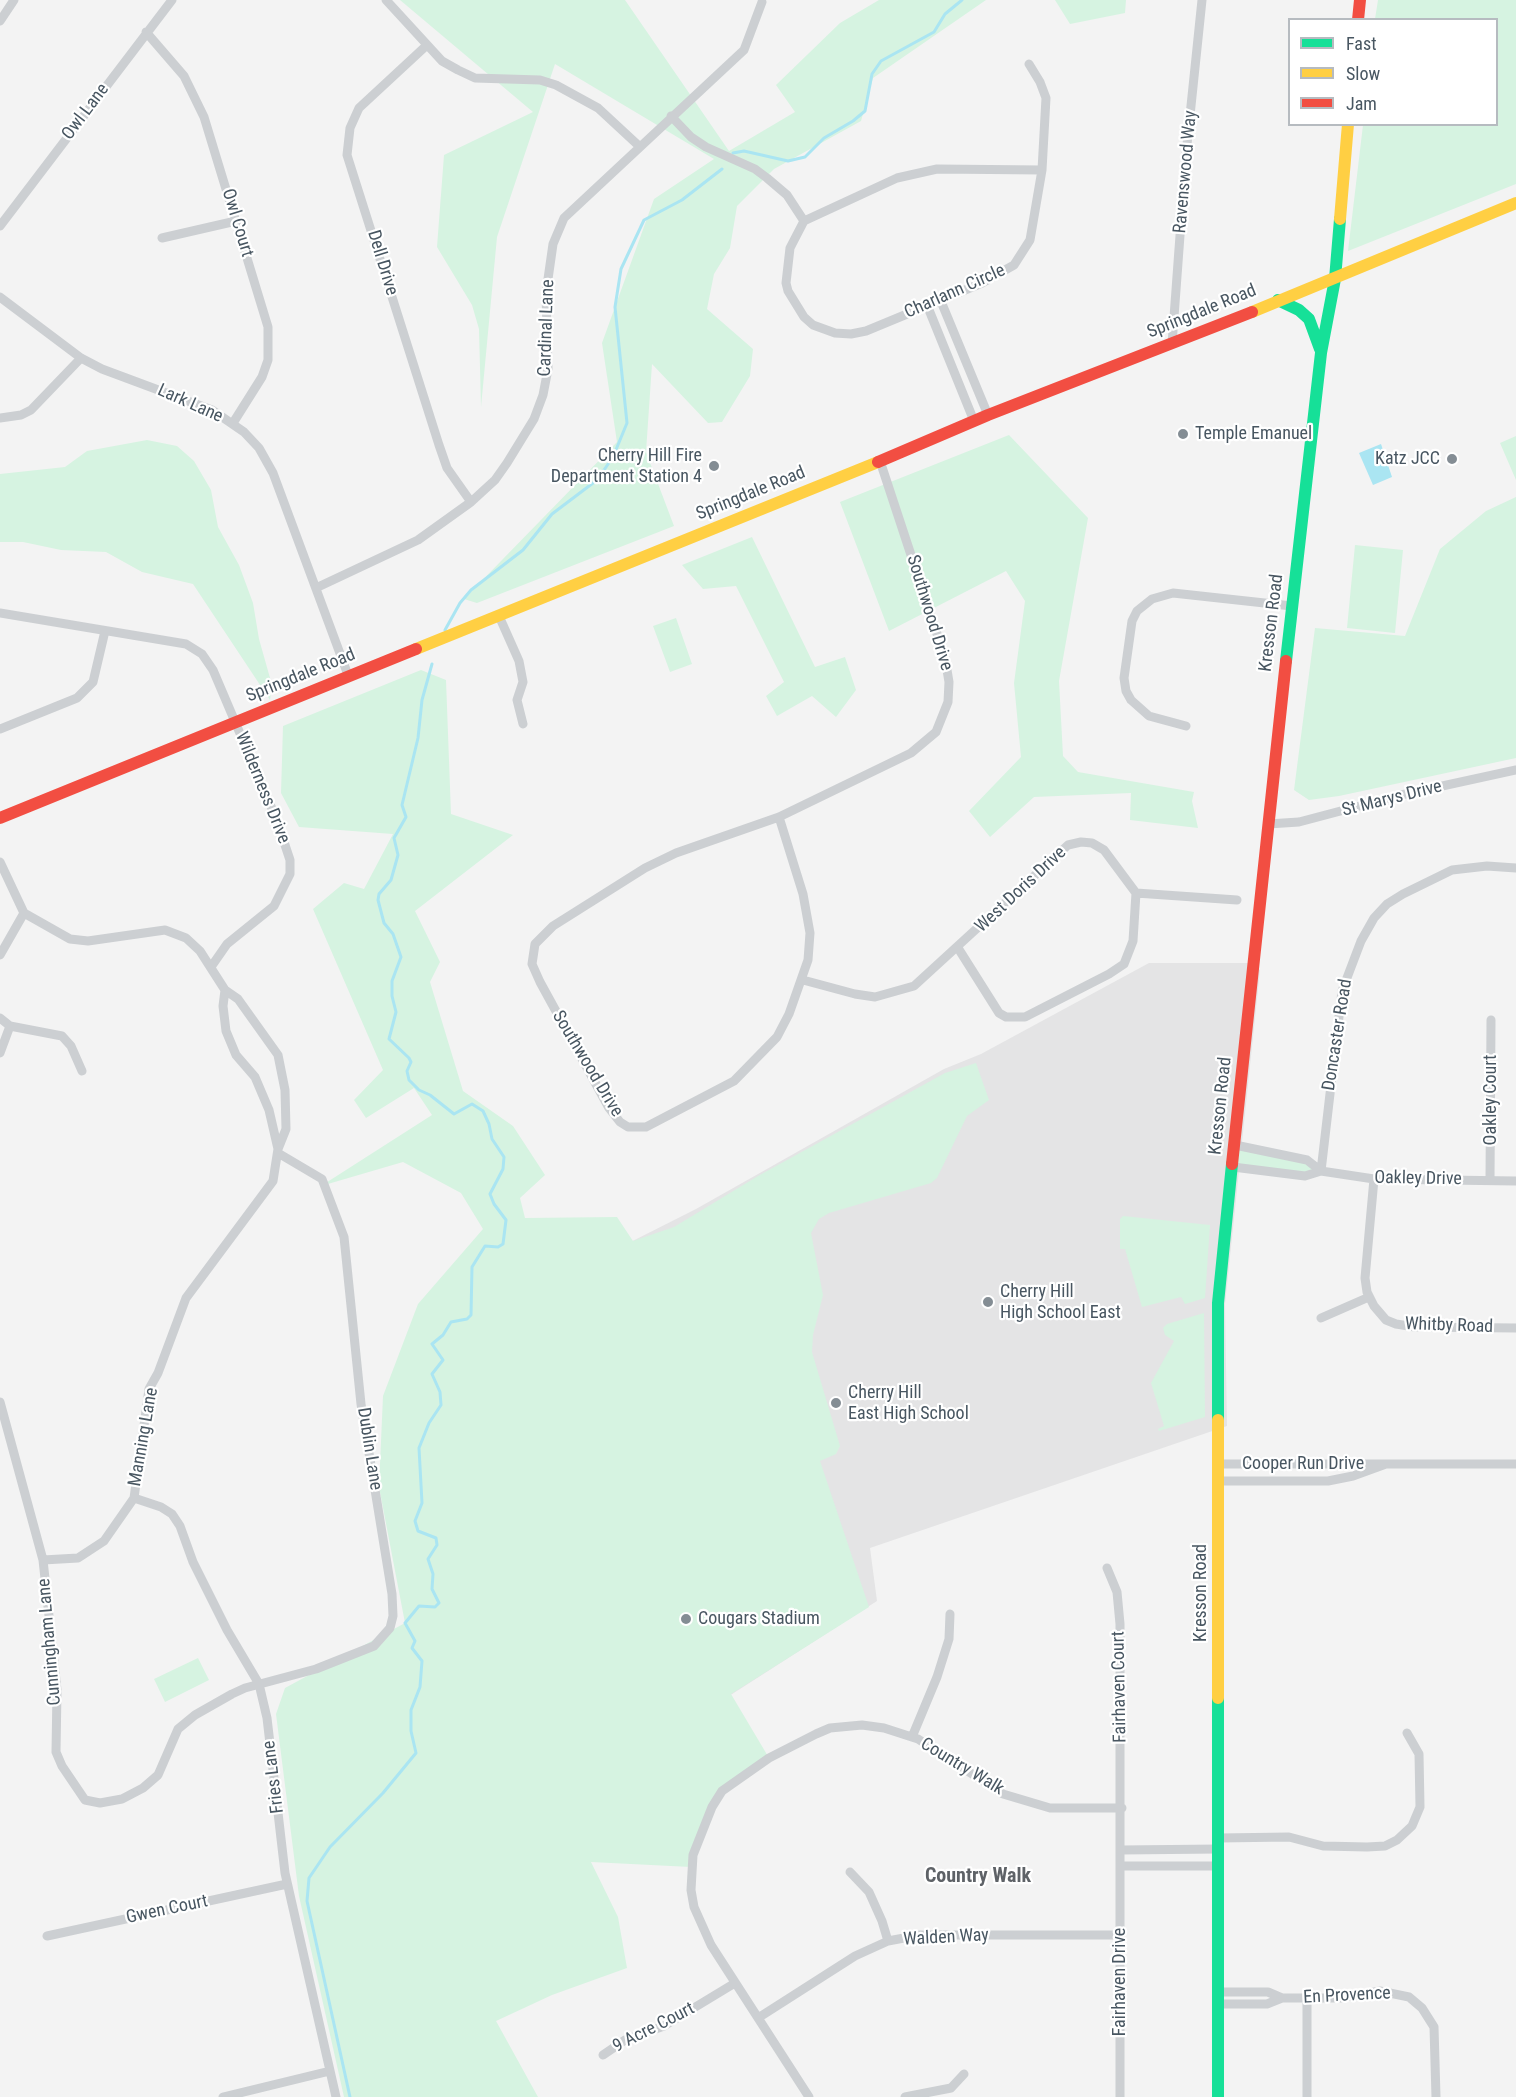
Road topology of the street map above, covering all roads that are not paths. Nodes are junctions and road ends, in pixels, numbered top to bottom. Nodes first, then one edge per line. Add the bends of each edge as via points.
1 (14, 0) edge
2 (172, 0) edge
3 (386, 0) edge
4 (1202, 0) edge
5 (1360, 0) edge
6 (760, 1) edge
7 (1358, 18) edge
8 (0, 21) edge
9 (146, 32) junction
10 (427, 45) junction
11 (1029, 64) dead end
12 (671, 116) junction
13 (1348, 126) edge
14 (639, 146) junction
15 (1042, 170) junction
16 (1516, 203) edge
17 (804, 220) junction
18 (236, 221) junction
19 (0, 226) edge
20 (162, 238) dead end
21 (1335, 279) junction
22 (0, 297) edge
23 (940, 300) junction
24 (1278, 300) junction
25 (927, 304) junction
26 (1172, 344) junction
27 (1322, 353) junction
28 (81, 358) junction
29 (988, 415) junction
30 (0, 418) edge
31 (974, 421) junction
32 (232, 423) junction
33 (880, 461) junction
34 (471, 502) junction
35 (318, 587) junction
36 (1293, 606) junction
37 (0, 613) edge
38 (499, 616) junction
39 (105, 630) junction
40 (348, 675) junction
41 (235, 722) junction
42 (523, 723) dead end
43 (1186, 726) dead end
44 (0, 729) edge
45 (1516, 770) edge
46 (779, 817) junction
47 (0, 818) edge
48 (1268, 824) junction
49 (0, 862) edge
50 (1516, 868) edge
51 (1136, 893) junction
52 (1237, 900) dead end
53 (24, 913) junction
54 (958, 948) junction
55 (0, 955) edge
56 (211, 967) junction
57 (803, 980) junction
58 (225, 990) junction
59 (0, 1018) edge
60 (1491, 1020) dead end
61 (10, 1026) junction
62 (0, 1053) edge
63 (82, 1071) dead end
64 (1235, 1145) junction
65 (278, 1151) junction
66 (1233, 1167) junction
67 (1321, 1171) junction
68 (1374, 1179) junction
69 (1490, 1179) junction
70 (1516, 1180) edge
71 (1369, 1297) junction
72 (1321, 1318) dead end
73 (1516, 1328) edge
74 (0, 1402) edge
75 (1220, 1464) junction
76 (1386, 1464) junction
77 (1516, 1464) edge
78 (1220, 1481) junction
79 (134, 1498) junction
80 (43, 1560) junction
81 (1107, 1568) dead end
82 (950, 1614) dead end
83 (259, 1684) junction
84 (1407, 1733) dead end
85 (912, 1737) junction
86 (1122, 1808) junction
87 (1219, 1844) junction
88 (1121, 1850) junction
89 (1121, 1866) junction
90 (1219, 1866) junction
91 (849, 1872) dead end
92 (287, 1884) junction
93 (1120, 1935) junction
94 (47, 1936) dead end
95 (888, 1941) junction
96 (735, 1983) junction
97 (1218, 1998) junction
98 (1307, 1998) junction
99 (758, 2018) junction
100 (603, 2055) dead end
101 (330, 2072) junction
102 (963, 2074) dead end
103 (223, 2097) edge
104 (336, 2097) edge
105 (809, 2097) edge
106 (905, 2097) edge
107 (1120, 2097) edge
108 (1218, 2097) edge
109 (1306, 2097) edge
110 (1436, 2097) edge

1 - 8 street
2 - 9 street, Owl Lane
3 - 10 street
4 - 26 street, Ravenswood Way
5 - 7 street
6 - 12 street, Cardinal Lane via 744,50
9 - 18 street, Owl Court via 184,76 204,117
9 - 19 street, Owl Lane
10 - 14 street via 442,61 475,78 540,80 575,93 598,108
10 - 34 street, Dell Drive via 359,108 350,128 347,155 439,446 447,468
11 - 15 street, Charlann Circle via 1046,98
12 - 14 street, Cardinal Lane
12 - 17 street via 691,137 767,178 787,195
13 - 21 street, Kresson Road
14 - 34 street, Cardinal Lane via 564,218 554,244 546,293 548,369 543,395 534,419 507,464
15 - 17 street via 937,169 897,178
15 - 23 street, Charlann Circle via 1030,240 1022,256 1005,273
16 - 21 street, Springdale Road
17 - 25 street, Charlann Circle via 790,248 786,283 804,317 813,325 851,334
18 - 20 street
18 - 32 street, Owl Court via 270,342 262,377
21 - 24 street, Springdale Road
21 - 27 street, Kresson Road
22 - 28 street, Lark Lane
23 - 25 street, Charlann Circle
23 - 29 street
24 - 26 street, Springdale Road
24 - 27 street via 1309,319
25 - 31 street
26 - 29 street, Springdale Road
27 - 36 street, Kresson Road
28 - 30 street via 31,410
28 - 32 street, Lark Lane via 212,410
29 - 31 street, Springdale Road
31 - 33 street, Springdale Road
32 - 35 street, Lark Lane via 259,448 273,473
33 - 38 street, Springdale Road
33 - 46 street, Southwood Drive via 945,658 949,682 943,718 932,737 911,753
34 - 35 street, Cardinal Lane via 418,540
35 - 40 street, Lark Lane
36 - 43 street via 1173,593 1152,599 1137,611 1124,678 1126,691 1149,716
36 - 48 street, Kresson Road
37 - 39 street, Wilderness Drive
38 - 40 street, Springdale Road
38 - 42 street via 524,682 517,700
39 - 41 street, Wilderness Drive via 186,644 202,654
39 - 44 street via 93,682 77,698
40 - 41 street, Springdale Road
41 - 47 street, Springdale Road
41 - 56 street, Wilderness Drive via 285,841 290,874 274,906 226,945
45 - 48 street, St Marys Drive via 1299,822
46 - 57 street, Southwood Drive via 803,894 810,933
46 - 57 street, Southwood Drive via 645,868 553,926 535,944 532,964 609,1108 620,1122 637,1128 646,1127 734,1081 777,1037
48 - 64 street, Kresson Road
49 - 53 street
50 - 67 street, Doncaster Road via 1452,870 1403,894 1374,918 1361,940 1342,991
51 - 52 street
51 - 54 street, West Doris Drive via 1104,850 1092,843 1068,845
51 - 54 street via 1133,941 1124,964 1025,1017 999,1013
53 - 55 street
53 - 56 street, Manning Lane via 70,939 88,941 165,930 177,933 200,951
54 - 57 street, West Doris Drive via 914,986 888,995 855,994
56 - 58 street, Manning Lane
58 - 65 street, Manning Lane via 226,1031 236,1054 255,1077 269,1110
58 - 65 street, Manning Lane via 238,999 278,1055 285,1090 286,1129
59 - 61 street
60 - 69 street, Oakley Court
61 - 62 street
61 - 63 street via 62,1036
64 - 66 street, Kresson Road
64 - 67 street via 1307,1160
65 - 79 street, Manning Lane via 273,1181 186,1298 149,1389
65 - 83 street, Dublin Lane via 322,1179 344,1237 361,1404 393,1616 383,1636 359,1654
66 - 67 street via 1305,1176
66 - 75 street, Kresson Road via 1218,1303
67 - 68 street, Oakley Drive
68 - 69 street, Oakley Drive
68 - 71 street via 1365,1278
69 - 70 street, Oakley Drive
71 - 72 street
71 - 73 street, Whitby Road via 1386,1320 1396,1324
74 - 80 street, Cunningham Lane
75 - 76 street, Cooper Run Drive
75 - 78 street, Kresson Road
76 - 77 street, Cooper Run Drive
76 - 78 street, Cooper Run Drive via 1328,1481
78 - 87 street, Kresson Road
79 - 80 street, Manning Lane via 104,1540 78,1558
79 - 83 street, Fries Lane via 161,1507 180,1526 226,1630
80 - 83 street, Cunningham Lane via 57,1690 56,1752 86,1800 100,1803 122,1799 143,1788 158,1775 178,1729 232,1694
81 - 86 street, Fairhaven Court via 1117,1592 1120,1624
82 - 85 street via 949,1639 938,1677
83 - 92 street, Fries Lane via 267,1718
84 - 87 street via 1419,1754 1420,1807 1412,1826 1397,1840 1384,1846 1323,1846 1289,1836
85 - 86 street, Country Walk via 1003,1794 1050,1808
85 - 96 street, Country Walk via 862,1725 830,1728 769,1758 722,1791 697,1839 691,1890 700,1926
86 - 88 street
87 - 88 street
87 - 90 street, Kresson Road
88 - 89 street
89 - 90 street
89 - 93 street, Fairhaven Drive
90 - 97 street, Kresson Road
91 - 95 street via 869,1892
92 - 94 street, Gwen Court
92 - 101 street, Fries Lane
93 - 95 street, Walden Way via 920,1935
93 - 107 street, Fairhaven Drive
95 - 99 street, Walden Way via 855,1956
96 - 99 street, Country Walk
96 - 100 street, 9 Acre Court via 664,2026 625,2040
97 - 98 street, En Provence via 1268,1992 1282,1998
97 - 108 street, Kresson Road
98 - 109 street
98 - 110 street, En Provence via 1352,1998 1385,1991 1412,1999 1434,2027
99 - 105 street, Country Walk
101 - 103 street
101 - 104 street, Fries Lane
102 - 106 street via 951,2088

